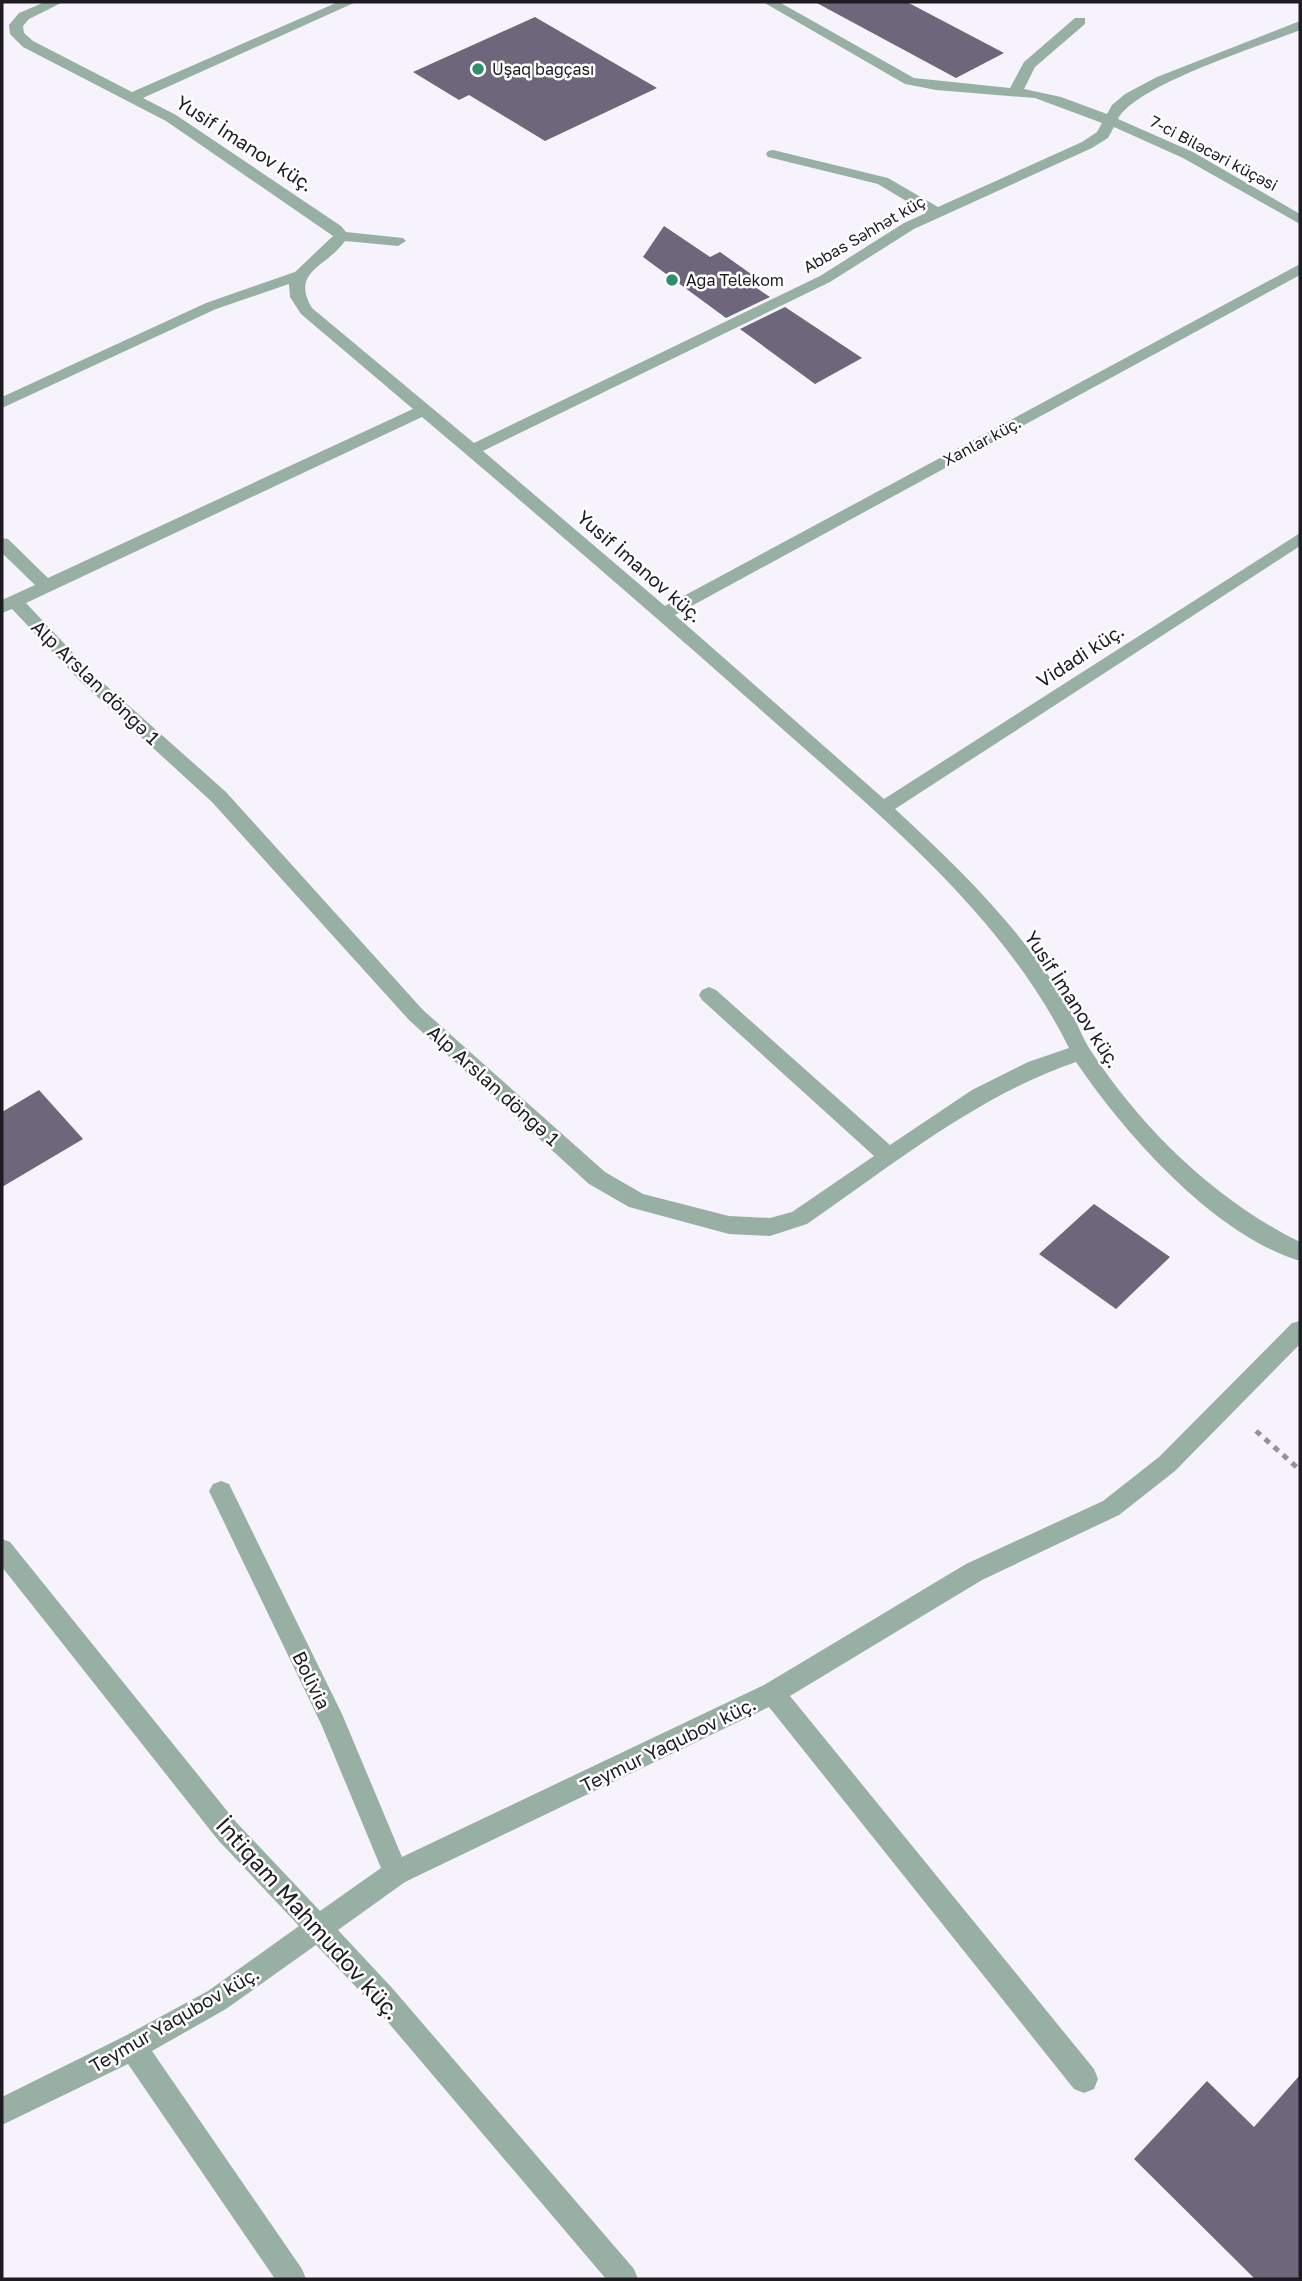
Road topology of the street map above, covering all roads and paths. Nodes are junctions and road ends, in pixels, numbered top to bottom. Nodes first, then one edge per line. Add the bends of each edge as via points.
1 (56, 2) edge
2 (349, 2) edge
3 (770, 2) edge
4 (1080, 21) dead end
5 (1300, 24) edge
6 (9, 25) edge
7 (1015, 92) junction
8 (133, 97) junction
9 (1110, 122) junction
10 (773, 154) dead end
11 (937, 213) junction
12 (1300, 220) edge
13 (341, 236) junction
14 (398, 241) dead end
15 (1300, 269) edge
16 (298, 276) junction
17 (2, 403) edge
18 (424, 410) junction
19 (472, 450) junction
20 (1300, 538) edge
21 (2, 543) edge
22 (47, 587) junction
23 (9, 605) edge
24 (664, 614) junction
25 (883, 808) junction
26 (709, 995) dead end
27 (1081, 1052) junction
28 (889, 1157) junction
29 (1300, 1252) edge
30 (1300, 1330) edge
31 (1227, 1406) junction
32 (1300, 1470) edge
33 (221, 1491) dead end
34 (2, 1549) edge
35 (773, 1693) junction
36 (396, 1874) junction
37 (319, 1929) junction
38 (133, 2047) junction
39 (1084, 2079) dead end
40 (2, 2111) edge
41 (292, 2279) edge
42 (624, 2279) edge

1 - 6 street, Yusif İmanov küç.
2 - 8 street
3 - 7 street, 7-ci Biləcəri küçəsi via 910,81
4 - 7 street via 1029,65
5 - 9 street, Abbas Səhhət küç via 1162,80 1130,97
6 - 8 street, Yusif İmanov küç. via 28,44
7 - 9 street, 7-ci Biləcəri küçəsi via 1056,100
8 - 13 street, Yusif İmanov küç. via 205,140
9 - 11 street, Abbas Səhhət küç via 1102,135 1087,145
9 - 12 street, 7-ci Biləcəri küçəsi via 1188,155
10 - 11 street via 883,181
11 - 19 street, Abbas Səhhət küç via 825,279
13 - 14 street
13 - 16 street via 337,246
15 - 24 street, Xanlar küç.
16 - 17 street via 211,306
16 - 18 street, Yusif İmanov küç. via 296,298 306,311
18 - 19 street, Yusif İmanov küç.
18 - 22 street
19 - 24 street, Yusif İmanov küç.
20 - 25 street, Vidadi küç.
21 - 22 street
22 - 23 street
23 - 28 street, Alp Arslan döngə 1 via 219,797 416,1015 597,1178 637,1201 729,1225 770,1227 799,1218
24 - 25 street, Yusif İmanov küç.
25 - 27 street, Yusif İmanov küç. via 996,923 1064,1016
26 - 28 street
27 - 28 street, Alp Arslan döngə 1 via 979,1096
27 - 29 street, Yusif İmanov küç. via 1110,1094 1161,1151 1227,1210
30 - 31 street, Teymur Yaqubov küç.
31 - 32 path
31 - 35 street, Teymur Yaqubov küç. via 1167,1464 1111,1508 974,1572
33 - 36 street, Bolivia via 333,1721
34 - 37 street, İntiqam Mahmudov küç. via 227,1831
35 - 36 street, Teymur Yaqubov küç.
35 - 39 street
36 - 37 street, Teymur Yaqubov küç.
37 - 38 street, Teymur Yaqubov küç. via 217,2000
37 - 42 street, İntiqam Mahmudov küç. via 384,1998
38 - 40 street, Teymur Yaqubov küç.
38 - 41 street

